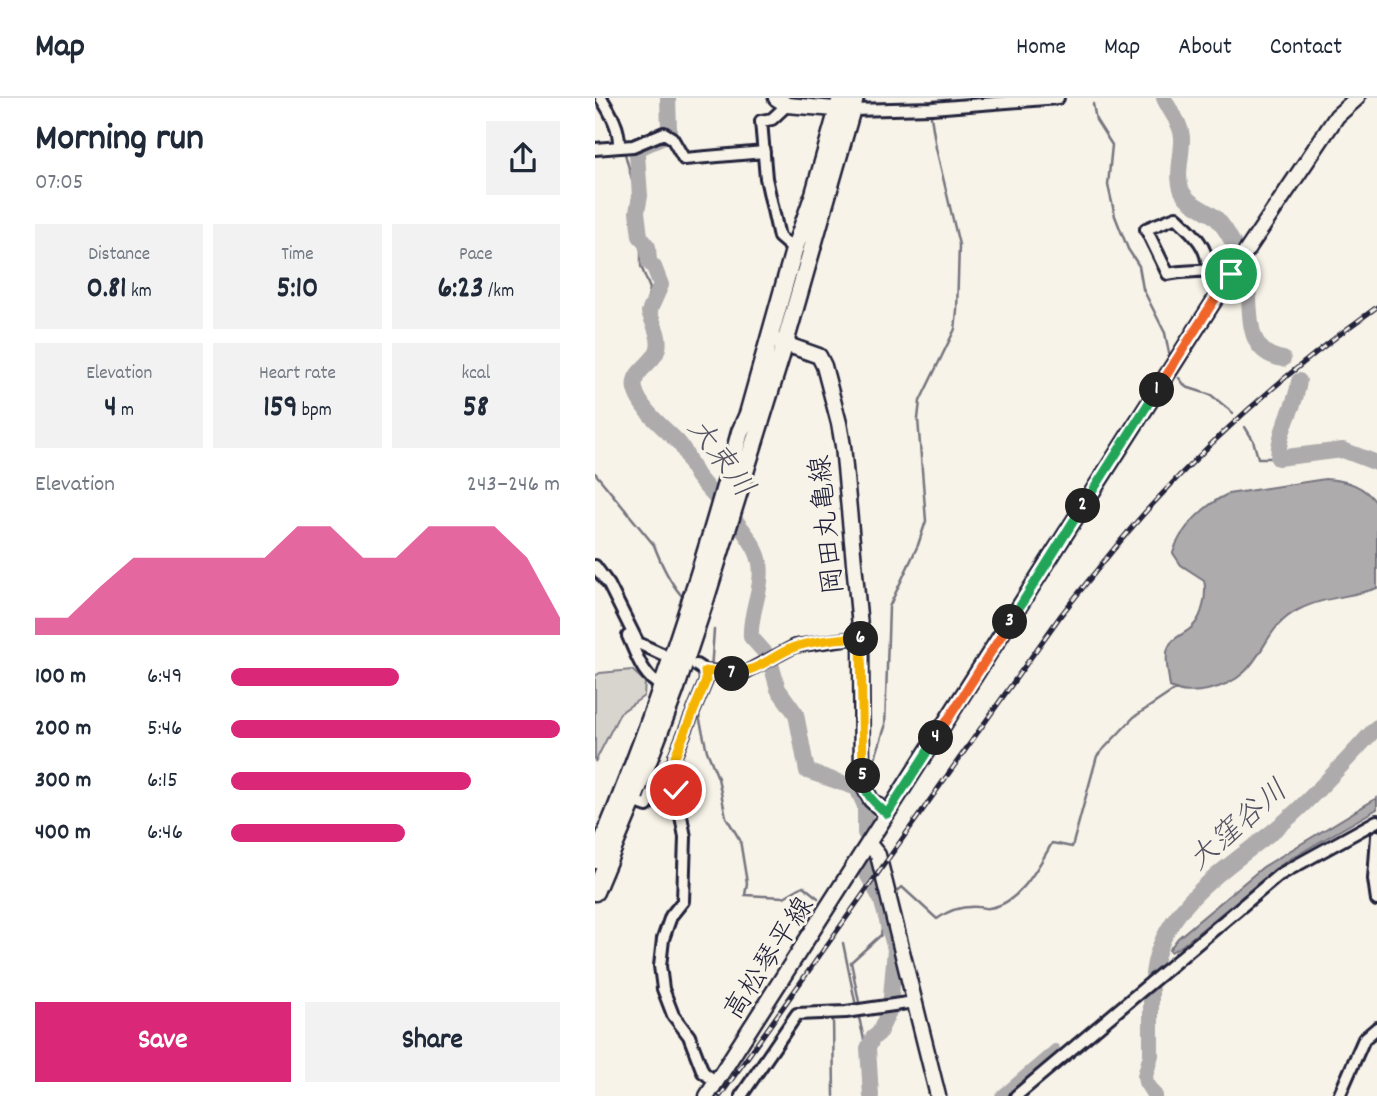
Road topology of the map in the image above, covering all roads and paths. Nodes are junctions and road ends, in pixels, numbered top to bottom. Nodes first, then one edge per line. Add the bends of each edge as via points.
1 (601, 98) edge
2 (1058, 98) edge
3 (1357, 98) edge
4 (782, 102) edge
5 (847, 104) edge
6 (623, 147) junction
7 (595, 149) edge
8 (764, 152) junction
9 (794, 250) junction
10 (1238, 263) junction
11 (1208, 271) junction
12 (778, 341) junction
13 (722, 524) junction
14 (595, 566) edge
15 (628, 624) junction
16 (861, 638) junction
17 (662, 654) dead end
18 (663, 687) junction
19 (673, 763) junction
20 (633, 801) junction
21 (887, 814) junction
22 (1377, 821) edge
23 (1377, 836) edge
24 (869, 844) junction
25 (595, 860) edge
26 (595, 892) edge
27 (1377, 900) edge
28 (914, 1002) junction
29 (1377, 1028) edge
30 (716, 1082) junction
31 (707, 1096) edge
32 (741, 1096) edge
33 (938, 1096) edge
34 (1016, 1096) edge
35 (1339, 1096) edge

1 - 6 street
2 - 5 street via 930,108
3 - 10 main road via 1337,117
4 - 5 main road
4 - 8 street via 772,119 761,121
5 - 9 highway
5 - 12 highway
6 - 7 street
6 - 8 street via 667,133 684,159
8 - 9 street via 779,237
9 - 12 highway
10 - 11 street
10 - 21 main road
11 - 11 street via 1168,274 1146,229 1176,217 1208,256
12 - 13 highway via 740,432
12 - 16 main road, 岡田丸亀線 via 819,356 824,366 839,423
13 - 18 highway
13 - 20 highway via 675,691
14 - 15 street
15 - 17 street via 643,647
15 - 18 street via 625,628 646,675
16 - 19 street via 804,644 744,673 706,669 706,681
16 - 21 main road, 岡田丸亀線 via 864,786
18 - 25 highway
19 - 20 street via 658,776 647,806
19 - 30 street via 685,837 684,901 671,916 663,939 661,979 676,1021 689,1036 703,1072
20 - 26 highway
21 - 24 main road
22 - 34 street via 1279,875
23 - 27 street
24 - 28 main road via 878,855
24 - 30 main road, 高松琴平線
28 - 32 street via 797,1014
28 - 33 main road
29 - 35 street via 1364,1040
30 - 31 main road, 高松琴平線

